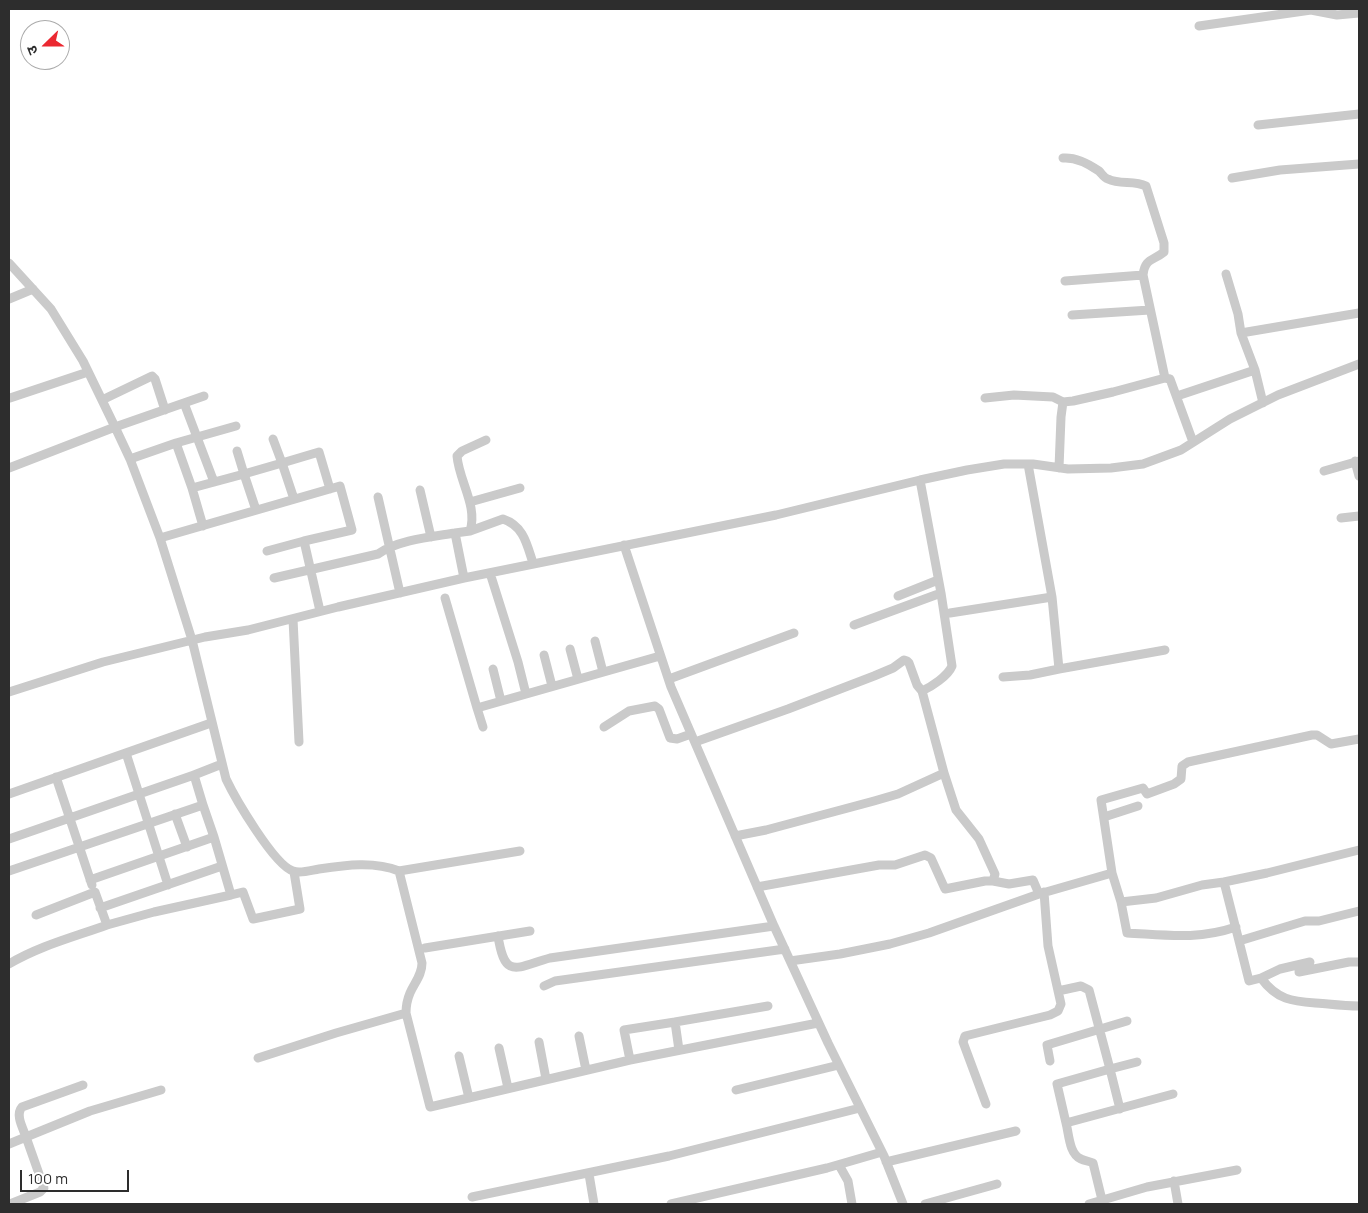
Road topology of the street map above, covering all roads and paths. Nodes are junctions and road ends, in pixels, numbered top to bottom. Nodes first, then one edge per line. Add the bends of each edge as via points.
1 (1359, 13) edge
2 (1199, 26) dead end
3 (1359, 114) edge
4 (1258, 125) dead end
5 (1063, 158) dead end
6 (1359, 164) edge
7 (1232, 178) dead end
8 (9, 263) edge
9 (1226, 274) dead end
10 (1143, 276) junction
11 (1065, 281) dead end
12 (33, 289) junction
13 (9, 299) edge
14 (1150, 310) junction
15 (1359, 312) edge
16 (1072, 315) dead end
17 (1241, 333) junction
18 (1359, 364) edge
19 (1255, 370) junction
20 (88, 372) junction
21 (1165, 378) junction
22 (204, 396) dead end
23 (1178, 396) junction
24 (10, 398) dead end
25 (985, 398) dead end
26 (102, 400) junction
27 (1063, 402) junction
28 (184, 403) junction
29 (1263, 403) junction
30 (165, 410) junction
31 (236, 426) dead end
32 (115, 427) junction
33 (196, 438) junction
34 (273, 439) dead end
35 (486, 440) dead end
36 (1193, 442) junction
37 (176, 443) junction
38 (237, 451) dead end
39 (130, 459) junction
40 (1357, 461) edge
41 (282, 463) junction
42 (1028, 464) junction
43 (9, 468) edge
44 (1059, 468) junction
45 (1324, 471) dead end
46 (244, 474) junction
47 (1359, 476) edge
48 (920, 480) junction
49 (214, 482) junction
50 (192, 488) junction
51 (520, 488) dead end
52 (330, 489) junction
53 (420, 490) dead end
54 (378, 497) dead end
55 (294, 499) junction
56 (470, 502) junction
57 (256, 510) junction
58 (1359, 516) edge
59 (1341, 518) dead end
60 (203, 526) junction
61 (470, 531) junction
62 (455, 533) junction
63 (431, 536) junction
64 (160, 538) junction
65 (304, 541) junction
66 (624, 545) junction
67 (388, 547) junction
68 (267, 550) dead end
69 (533, 563) junction
70 (311, 570) junction
71 (490, 573) junction
72 (274, 578) dead end
73 (464, 578) junction
74 (938, 580) junction
75 (400, 593) junction
76 (941, 593) junction
77 (898, 596) dead end
78 (1052, 597) junction
79 (445, 598) dead end
80 (320, 612) junction
81 (950, 613) dead end
82 (293, 618) junction
83 (854, 625) dead end
84 (794, 633) dead end
85 (192, 640) junction
86 (595, 641) dead end
87 (570, 649) dead end
88 (1165, 650) dead end
89 (544, 655) dead end
90 (660, 656) junction
91 (1059, 668) junction
92 (493, 669) dead end
93 (603, 672) junction
94 (1003, 677) dead end
95 (578, 679) junction
96 (669, 679) junction
97 (552, 686) junction
98 (922, 691) junction
99 (9, 692) edge
100 (526, 694) junction
101 (501, 701) junction
102 (477, 708) junction
103 (211, 723) junction
104 (483, 727) dead end
105 (604, 727) dead end
106 (693, 738) junction
107 (1359, 740) edge
108 (299, 742) dead end
109 (126, 753) junction
110 (222, 764) junction
111 (944, 773) junction
112 (194, 775) junction
113 (56, 777) junction
114 (9, 794) edge
115 (138, 794) junction
116 (203, 805) junction
117 (1138, 806) dead end
118 (175, 814) junction
119 (1104, 816) junction
120 (69, 819) junction
121 (148, 823) junction
122 (735, 836) junction
123 (214, 837) junction
124 (9, 839) edge
125 (79, 846) junction
126 (187, 847) junction
127 (1359, 850) edge
128 (520, 851) dead end
129 (159, 856) junction
130 (222, 866) junction
131 (9, 871) edge
132 (399, 871) junction
133 (294, 872) junction
134 (1112, 873) junction
135 (90, 880) junction
136 (993, 882) junction
137 (1224, 882) junction
138 (168, 884) junction
139 (757, 887) junction
140 (94, 892) junction
141 (1042, 893) junction
142 (231, 895) junction
143 (1121, 902) junction
144 (100, 908) junction
145 (1359, 911) edge
146 (36, 915) dead end
147 (107, 925) junction
148 (774, 926) junction
149 (1236, 927) junction
150 (530, 931) dead end
151 (498, 936) junction
152 (1239, 941) junction
153 (425, 948) dead end
154 (785, 949) junction
155 (790, 961) junction
156 (1310, 962) dead end
157 (1359, 962) edge
158 (9, 964) edge
159 (1298, 972) dead end
160 (1261, 978) junction
161 (544, 986) dead end
162 (1058, 991) junction
163 (768, 1006) dead end
164 (1359, 1006) edge
165 (406, 1013) junction
166 (675, 1022) junction
167 (1127, 1022) dead end
168 (818, 1023) junction
169 (1100, 1029) junction
170 (579, 1036) dead end
171 (539, 1042) dead end
172 (499, 1048) dead end
173 (679, 1050) junction
174 (459, 1056) dead end
175 (258, 1058) dead end
176 (630, 1060) junction
177 (1050, 1061) dead end
178 (1137, 1062) dead end
179 (839, 1065) junction
180 (1110, 1069) junction
181 (586, 1070) junction
182 (546, 1079) junction
183 (82, 1085) dead end
184 (508, 1088) junction
185 (161, 1090) dead end
186 (736, 1090) dead end
187 (1173, 1094) dead end
188 (469, 1098) junction
189 (986, 1104) dead end
190 (860, 1108) junction
191 (1120, 1109) junction
192 (1066, 1123) junction
193 (1016, 1131) dead end
194 (26, 1137) junction
195 (9, 1144) edge
196 (882, 1152) junction
197 (886, 1162) junction
198 (839, 1165) junction
199 (1237, 1170) dead end
200 (588, 1174) junction
201 (1174, 1181) junction
202 (997, 1184) dead end
203 (472, 1197) dead end
204 (1103, 1202) edge
205 (10, 1204) edge
206 (594, 1204) edge
207 (671, 1204) edge
208 (852, 1204) edge
209 (903, 1204) edge
210 (925, 1204) edge
211 (1089, 1204) edge
212 (1178, 1204) edge

1 - 2 street via 1337,15 1311,10
3 - 4 street
5 - 10 street via 1082,162 1107,179 1146,186 1164,252 1148,261
6 - 7 street via 1280,170
8 - 12 street
9 - 17 street
10 - 11 street
10 - 14 street
12 - 13 street
12 - 20 street via 51,309
14 - 16 street
14 - 21 street
15 - 17 street
17 - 19 street
18 - 29 street
19 - 23 street
19 - 29 street
20 - 24 street
20 - 26 street
21 - 23 street via 1170,379
21 - 27 street
22 - 28 street
23 - 36 street
25 - 27 street via 1014,395 1053,397
26 - 30 street via 152,376
26 - 32 street
27 - 44 street
28 - 30 street
28 - 33 street
29 - 36 street
30 - 32 street
31 - 33 street
32 - 39 street
32 - 43 street
33 - 37 street
33 - 49 street
34 - 41 street
35 - 56 street via 457,456
36 - 44 street via 1168,456 1143,464
37 - 39 street
37 - 50 street
38 - 46 street
39 - 64 street
40 - 45 street
40 - 47 street
41 - 46 street
41 - 52 street via 319,452
41 - 55 street
42 - 44 street
42 - 48 street via 1004,464
42 - 78 street
46 - 49 street
46 - 57 street
48 - 66 street via 784,513
48 - 74 street
49 - 50 street
50 - 60 street
51 - 56 street
52 - 55 street
52 - 65 street via 340,486 352,530
53 - 63 street
54 - 67 street
55 - 57 street
56 - 61 street via 473,521
57 - 60 street
58 - 59 street
60 - 64 street
61 - 62 street
61 - 69 street via 503,519 510,521 522,532
62 - 63 street
62 - 73 street
63 - 67 street
64 - 85 street
65 - 68 street
65 - 70 street
66 - 69 street
66 - 90 street
67 - 70 street via 378,554
67 - 75 street
69 - 71 street
70 - 72 street
70 - 80 street
71 - 73 street
71 - 100 street
73 - 75 street
74 - 76 street
74 - 77 street
75 - 80 street
76 - 83 street
76 - 98 street via 952,666 937,682
78 - 81 street
78 - 91 street
79 - 102 street
80 - 82 street
82 - 85 street
82 - 108 street
84 - 96 street
85 - 99 street via 103,662
85 - 103 street
86 - 93 street
87 - 95 street
88 - 91 street
89 - 97 street
90 - 93 street
90 - 96 street
91 - 94 street
92 - 101 street
93 - 95 street
95 - 97 street
96 - 106 street
97 - 100 street
98 - 106 street via 907,660 904,660 874,676 780,713
98 - 111 street
100 - 101 street
101 - 102 street
102 - 104 street
103 - 109 street
103 - 110 street
105 - 106 street via 629,712 655,706 670,738
106 - 122 street
107 - 119 street via 1331,744 1312,735 1188,762 1182,766 1181,779 1174,784 1147,794 1143,788 1102,800
109 - 113 street
109 - 115 street
110 - 112 street
110 - 133 street via 236,799 284,867
111 - 122 street via 874,802
111 - 136 street via 956,810 979,839 995,874
112 - 115 street
112 - 116 street
113 - 114 street
113 - 120 street
115 - 120 street
115 - 121 street
116 - 118 street
116 - 123 street
117 - 119 street
118 - 121 street
118 - 126 street
119 - 134 street
120 - 124 street
120 - 125 street
121 - 125 street
121 - 129 street
122 - 139 street
123 - 126 street
123 - 130 street
125 - 131 street
125 - 135 street
126 - 129 street
127 - 137 street
128 - 132 street
129 - 135 street
129 - 138 street
130 - 138 street
130 - 142 street
132 - 133 street via 372,865
132 - 165 street via 422,963 422,972 406,1002
133 - 142 street via 300,909 253,919 244,892
134 - 141 street
134 - 143 street
135 - 140 street
136 - 139 street via 945,889 931,858 925,855 895,865 879,865
136 - 141 street via 1009,884 1033,880
137 - 143 street via 1156,898
137 - 149 street
138 - 144 street
139 - 148 street
140 - 144 street
140 - 146 street
141 - 155 street via 906,940
141 - 162 street via 1048,946
142 - 147 street
143 - 149 street via 1127,933 1203,936
144 - 147 street
145 - 152 street via 1306,921
147 - 158 street via 45,946
148 - 151 street via 550,958 519,968 507,965
148 - 154 street
149 - 152 street
150 - 151 street
151 - 153 street
152 - 160 street via 1249,981
154 - 155 street
154 - 161 street via 555,981
155 - 168 street
156 - 160 street
157 - 159 street
160 - 164 street via 1268,988 1288,1000
162 - 169 street via 1086,987
162 - 189 street via 1061,1004 1054,1014 965,1036 963,1042
163 - 166 street
165 - 175 street
165 - 188 street via 430,1107
166 - 173 street
166 - 176 street via 624,1030
167 - 169 street
168 - 173 street
168 - 179 street
169 - 177 street via 1047,1045
169 - 180 street
170 - 181 street
171 - 182 street
172 - 184 street
173 - 176 street
174 - 188 street
176 - 181 street
178 - 180 street
179 - 186 street
179 - 190 street
180 - 191 street
180 - 192 street via 1057,1084
181 - 182 street
182 - 184 street
183 - 194 street via 18,1110
184 - 188 street
185 - 194 street via 90,1111
187 - 191 street
190 - 196 street
190 - 200 street
191 - 192 street
192 - 204 street via 1075,1154 1092,1164
193 - 197 street
194 - 195 street
194 - 205 street via 44,1188
196 - 197 street
196 - 198 street
197 - 209 street
198 - 207 street
198 - 208 street via 848,1181
199 - 201 street
200 - 203 street
200 - 206 street
201 - 204 street
201 - 212 street
202 - 210 street
204 - 211 street

